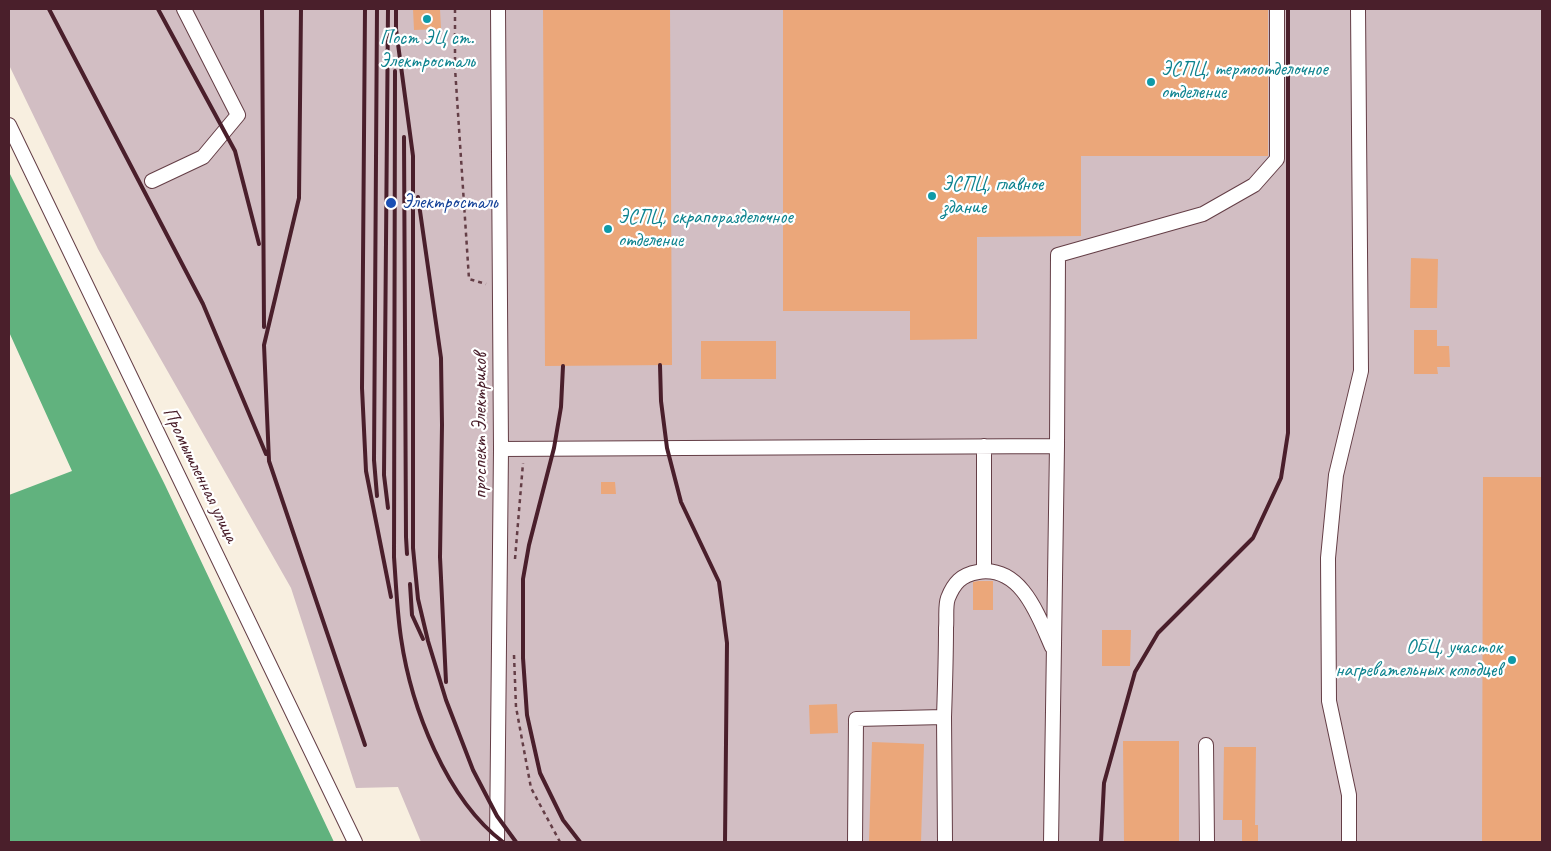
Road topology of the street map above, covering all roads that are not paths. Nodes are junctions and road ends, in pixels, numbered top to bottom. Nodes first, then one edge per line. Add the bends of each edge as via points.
1 (184, 9) edge
2 (498, 9) edge
3 (1276, 9) edge
4 (1358, 9) edge
5 (9, 125) edge
6 (152, 181) dead end
7 (984, 446) junction
8 (1057, 446) junction
9 (501, 449) junction
10 (984, 571) junction
11 (1054, 652) junction
12 (944, 717) junction
13 (1206, 745) dead end
14 (356, 842) edge
15 (497, 842) edge
16 (856, 842) edge
17 (945, 842) edge
18 (1052, 842) edge
19 (1207, 842) edge
20 (1349, 842) edge

1 - 6 street via 238,115 203,157
2 - 9 street, проспект Электриков
3 - 8 street via 1277,159 1272,165 1254,185 1204,214 1058,255
4 - 20 street via 1361,372 1336,475 1328,558 1329,701 1349,795
5 - 14 street, Промышленная улица
7 - 8 street
7 - 9 street
7 - 10 street
8 - 11 street
9 - 15 street, проспект Электриков
10 - 11 street via 1003,574 1014,581 1033,604
10 - 12 street via 967,574 959,580 947,600
11 - 18 street
12 - 16 street via 856,718
12 - 17 street
13 - 19 street

